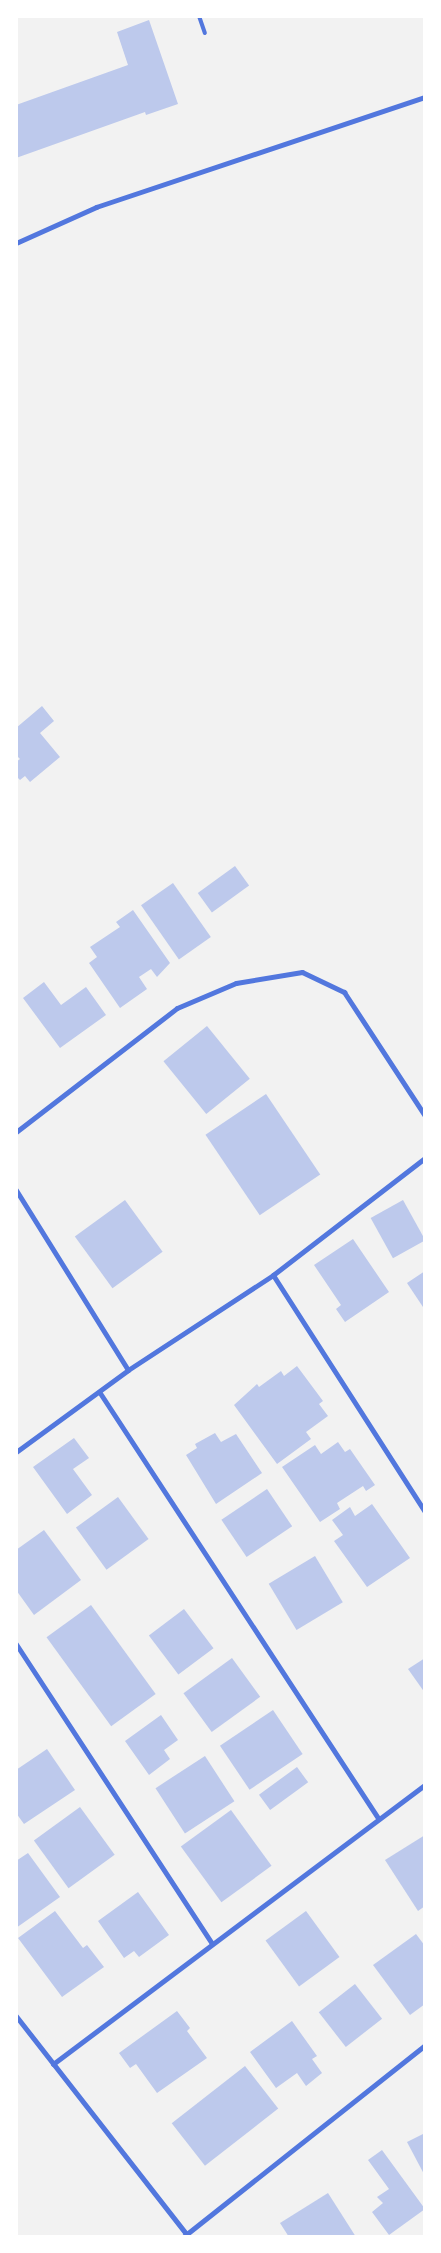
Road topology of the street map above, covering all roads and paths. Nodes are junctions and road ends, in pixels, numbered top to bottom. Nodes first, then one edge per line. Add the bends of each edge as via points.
1 (199, 16) edge
2 (204, 33) dead end
3 (425, 97) edge
4 (16, 243) edge
5 (425, 1116) edge
6 (16, 1132) edge
7 (425, 1158) edge
8 (16, 1190) edge
9 (273, 1275) junction
10 (128, 1370) junction
11 (100, 1393) junction
12 (16, 1452) edge
13 (425, 1512) edge
14 (16, 1644) edge
15 (425, 1785) edge
16 (378, 1818) junction
17 (212, 1943) junction
18 (16, 2016) edge
19 (425, 2045) edge
20 (53, 2064) junction
21 (186, 2236) edge

1 - 2 lane
3 - 4 street via 96,207
5 - 6 street via 344,992 302,972 236,983 177,1008
7 - 9 street
8 - 10 street
9 - 10 street
9 - 13 street
10 - 11 street
11 - 12 street
11 - 16 street
14 - 17 street
15 - 16 street
16 - 17 street
17 - 20 street
18 - 20 street
19 - 21 street
20 - 21 street

